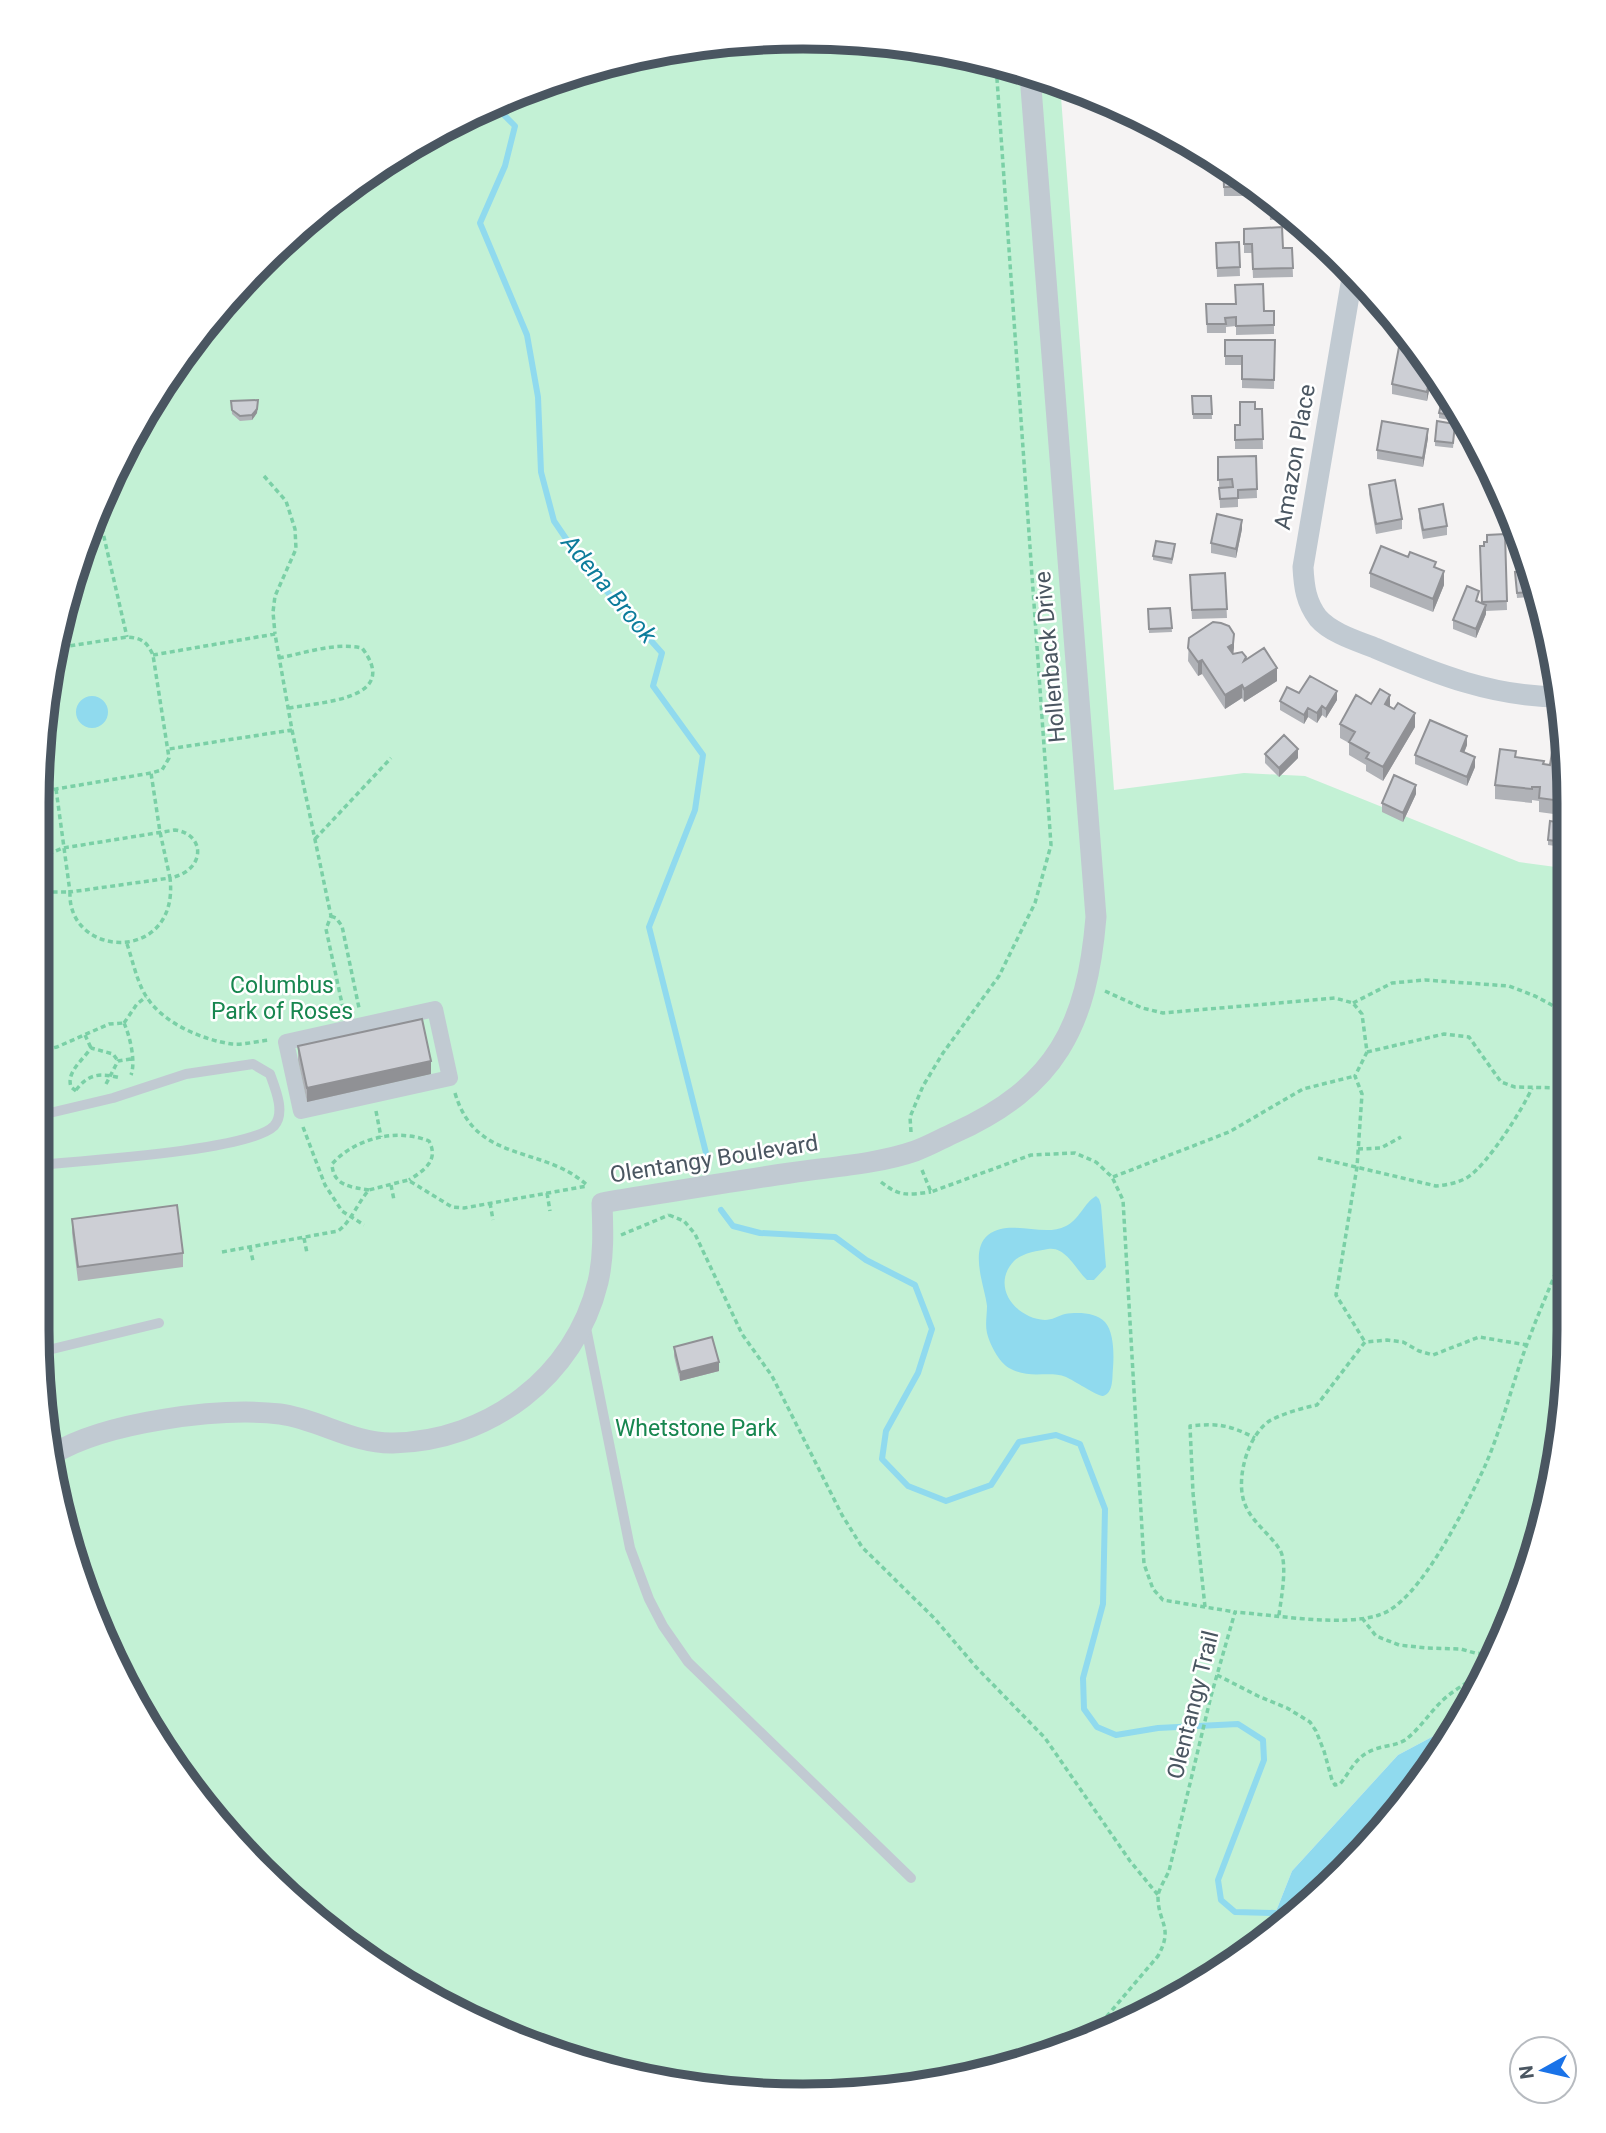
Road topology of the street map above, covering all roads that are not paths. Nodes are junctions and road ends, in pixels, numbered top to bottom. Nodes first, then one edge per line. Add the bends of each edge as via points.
1 (1031, 85) edge
2 (1351, 286) edge
3 (1549, 696) edge
4 (301, 1111) joint
5 (49, 1113) edge
6 (914, 1151) joint
7 (49, 1164) edge
8 (584, 1321) junction
9 (159, 1323) dead end
10 (50, 1350) edge
11 (59, 1451) edge
12 (911, 1878) dead end

1 - 6 street, Hollenback Drive via 1096,917 1079,1011 1046,1068 1022,1095 977,1123
2 - 3 street, Amazon Place via 1303,567 1305,596 1320,619 1343,635 1445,677 1495,690
4 - 4 street via 286,1042 435,1009 450,1078
5 - 7 lane via 186,1074 253,1064 270,1074 279,1109 276,1122 261,1134 224,1144
6 - 8 street, Olentangy Boulevard via 602,1203 598,1283
8 - 11 street, Olentangy Boulevard via 546,1378 490,1420 458,1433 389,1443 280,1415 207,1413 96,1434
8 - 12 lane via 630,1548 663,1626 688,1662
9 - 10 lane

